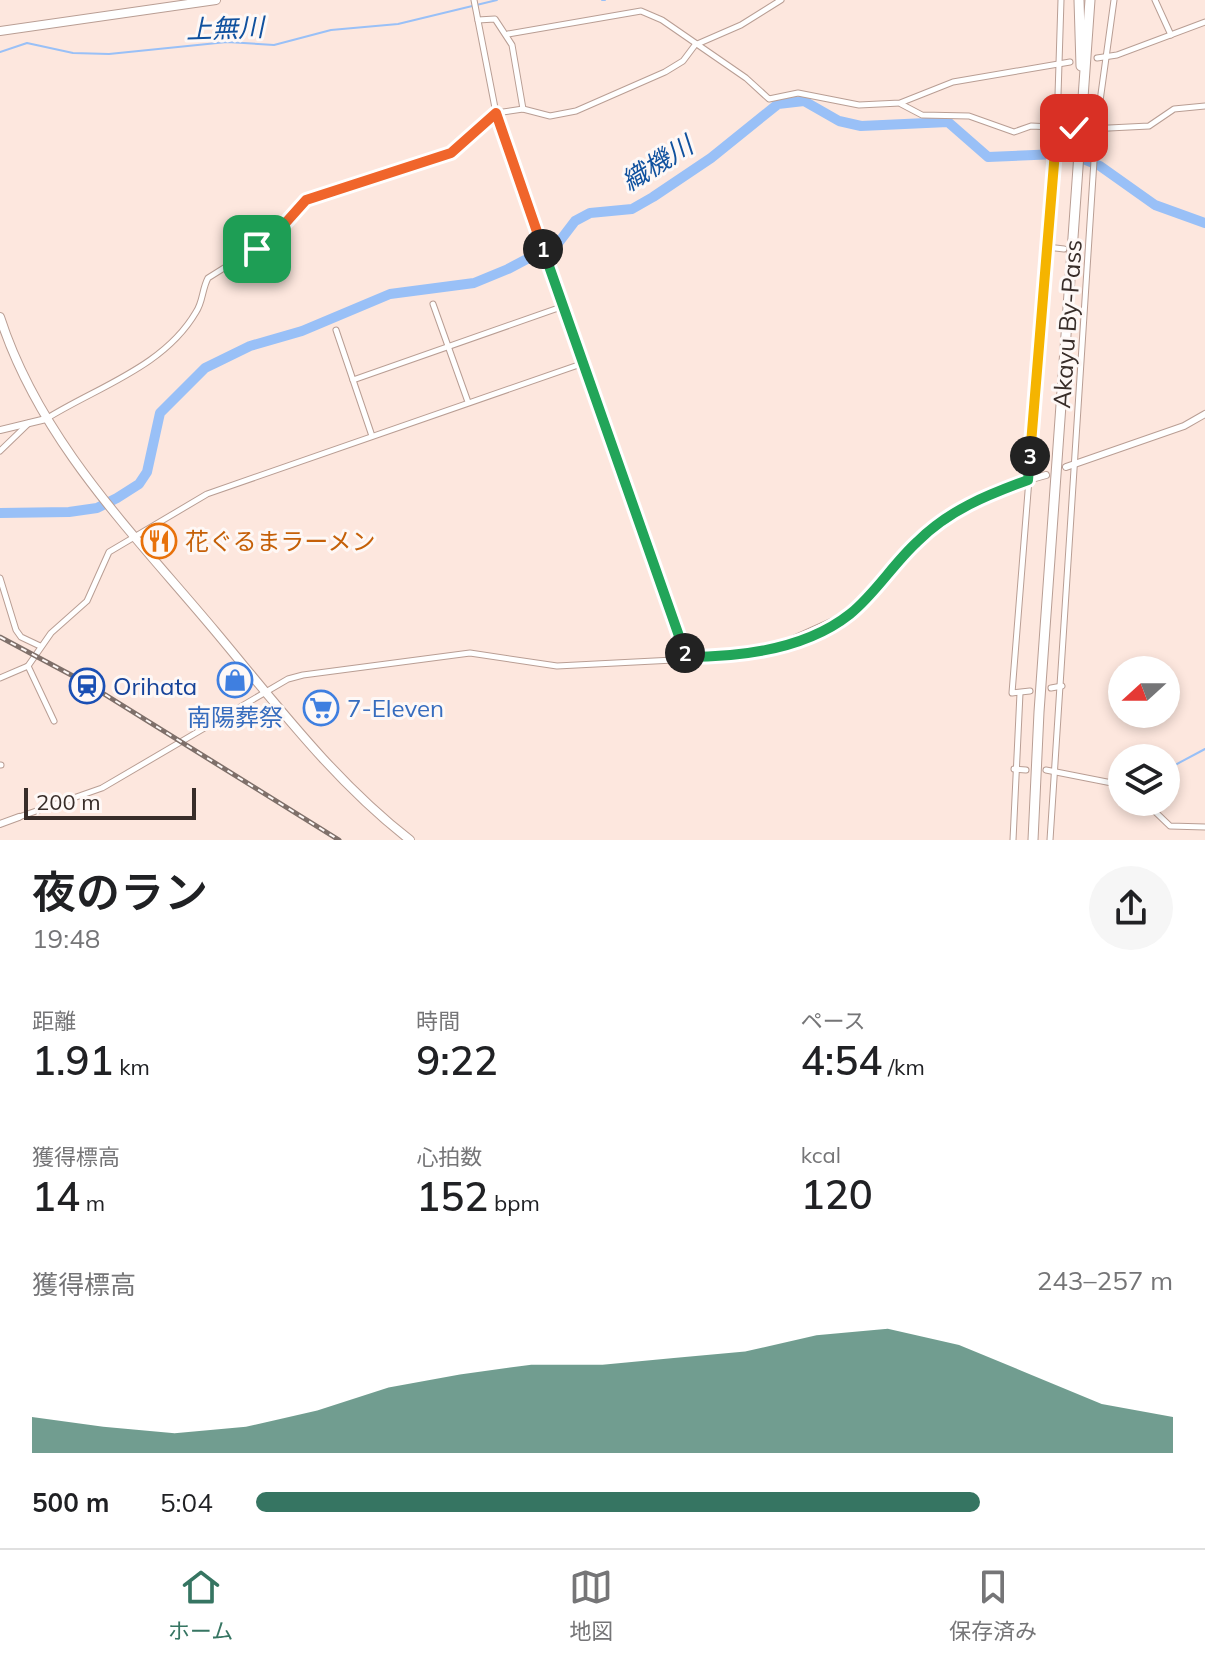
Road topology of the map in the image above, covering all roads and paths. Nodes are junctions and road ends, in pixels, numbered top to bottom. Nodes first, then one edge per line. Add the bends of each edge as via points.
1 (215, 0) edge
2 (474, 0) edge
3 (781, 0) edge
4 (1061, 0) edge
5 (1079, 0) edge
6 (1091, 0) edge
7 (1114, 0) edge
8 (1155, 0) edge
9 (478, 20) junction
10 (1205, 22) edge
11 (0, 31) edge
12 (508, 34) junction
13 (1171, 35) junction
14 (695, 45) junction
15 (1107, 57) junction
16 (1097, 58) dead end
17 (1070, 62) dead end
18 (1062, 63) junction
19 (900, 103) junction
20 (1205, 106) edge
21 (523, 109) junction
22 (496, 113) junction
23 (1082, 118) junction
24 (1057, 127) junction
25 (1093, 129) junction
26 (1078, 132) junction
27 (1047, 247) junction
28 (1064, 249) dead end
29 (1081, 250) dead end
30 (1091, 251) junction
31 (433, 304) dead end
32 (564, 306) junction
33 (0, 317) edge
34 (336, 330) dead end
35 (448, 347) junction
36 (584, 363) junction
37 (353, 380) junction
38 (468, 402) junction
39 (1205, 414) edge
40 (46, 419) junction
41 (30, 422) junction
42 (0, 430) edge
43 (372, 436) junction
44 (0, 451) edge
45 (1076, 463) junction
46 (1066, 467) dead end
47 (1046, 475) dead end
48 (1028, 480) junction
49 (137, 537) junction
50 (0, 578) edge
51 (40, 646) junction
52 (687, 657) junction
53 (28, 666) junction
54 (0, 678) edge
55 (1062, 686) junction
56 (1051, 688) dead end
57 (1030, 691) dead end
58 (267, 692) junction
59 (1020, 693) junction
60 (54, 721) dead end
61 (1014, 769) junction
62 (1026, 770) dead end
63 (1046, 770) dead end
64 (1056, 770) junction
65 (1108, 782) edge
66 (1160, 816) edge
67 (19, 817) joint
68 (0, 824) edge
69 (1205, 827) edge
70 (410, 840) edge
71 (1013, 840) edge
72 (1033, 840) edge
73 (1050, 840) edge

1 - 11 main road
2 - 9 street
3 - 14 street
4 - 18 street
5 - 23 highway
6 - 23 highway, Akayu By-Pass
7 - 15 street
8 - 13 street
9 - 12 street via 495,19
9 - 22 street
10 - 13 street
12 - 14 street via 641,11
12 - 21 street
13 - 15 street
14 - 19 street via 769,99 798,93 859,105
14 - 21 street via 665,72 576,111 550,116
15 - 16 street
15 - 25 street
17 - 18 street
18 - 19 street via 953,82
18 - 24 street
19 - 24 street via 922,115 969,116 1014,132
20 - 25 street via 1174,109 1149,126
21 - 22 street
22 - 32 street
22 - 40 street via 451,153 306,200 272,238 208,278 200,305 181,333 126,378
23 - 26 highway, Akayu By-Pass
24 - 26 street
24 - 27 street
25 - 30 street
26 - 72 highway, Akayu By-Pass
27 - 28 street
27 - 48 street
29 - 30 street
30 - 45 street
31 - 35 street
32 - 35 street
32 - 36 street
33 - 40 main road via 17,365
34 - 37 street
35 - 37 street
35 - 38 street
36 - 38 street
36 - 52 street
37 - 43 street
38 - 43 street
39 - 45 street
40 - 41 street
40 - 49 main road
41 - 42 street
41 - 44 street
43 - 49 street via 207,494
45 - 46 street
45 - 55 street
47 - 48 street
48 - 52 street via 977,498 946,517 850,613 832,624 753,654
48 - 59 street via 1012,693
49 - 51 street via 109,552 87,601
49 - 58 main road
50 - 51 street via 16,630
51 - 53 street
52 - 58 street via 557,666 459,654 303,675
53 - 54 street
53 - 60 street
55 - 56 street
55 - 64 street
57 - 59 street
58 - 67 street via 102,788
58 - 70 main road via 324,762
59 - 61 street
61 - 62 street
61 - 71 street
63 - 64 street
64 - 65 street
64 - 73 street
66 - 69 street via 1170,826
67 - 68 street

